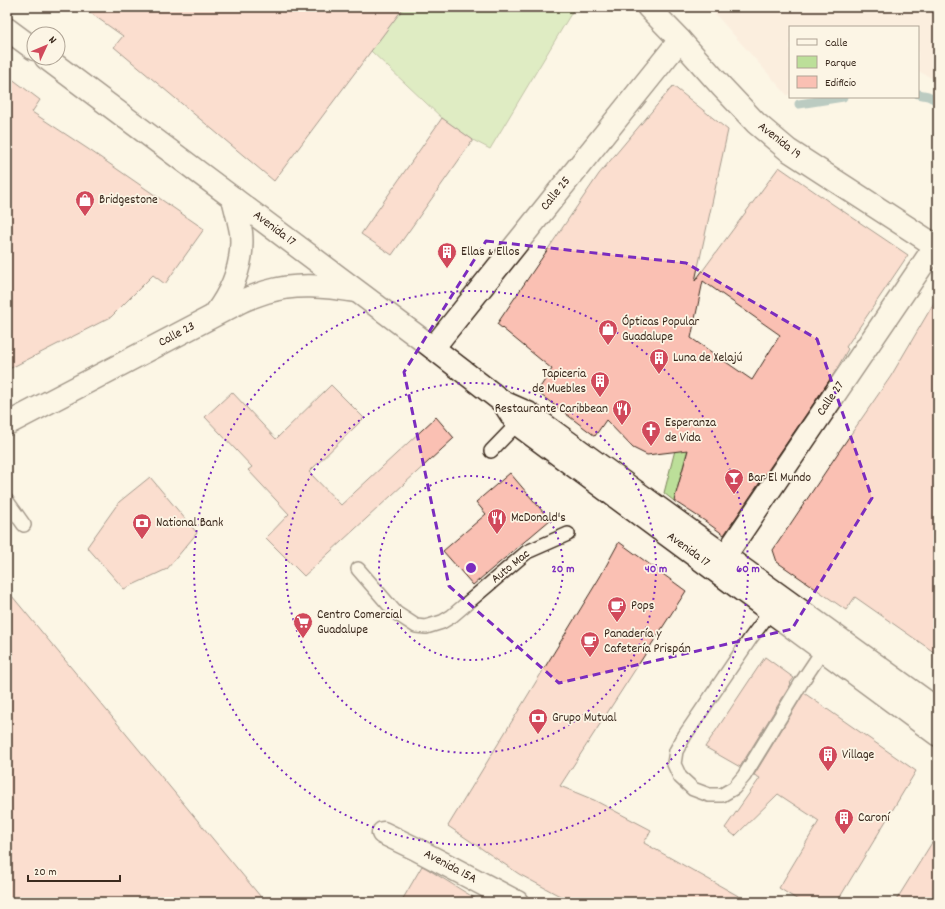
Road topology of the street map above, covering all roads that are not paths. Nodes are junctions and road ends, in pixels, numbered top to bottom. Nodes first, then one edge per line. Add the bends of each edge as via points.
1 (648, 7) edge
2 (7, 29) edge
3 (680, 40) junction
4 (26, 43) edge
5 (57, 66) edge
6 (233, 198) junction
7 (937, 244) edge
8 (358, 292) junction
9 (214, 315) junction
10 (433, 348) junction
11 (502, 402) junction
12 (7, 424) edge
13 (517, 424) junction
14 (491, 451) dead end
15 (7, 501) edge
16 (24, 525) dead end
17 (568, 534) dead end
18 (725, 556) junction
19 (358, 569) dead end
20 (771, 611) junction
21 (823, 650) junction
22 (938, 710) edge
23 (938, 735) edge
24 (383, 833) dead end
25 (517, 902) edge

1 - 3 main road, Avenida 19
2 - 4 main road
3 - 7 main road, Avenida 19 via 756,123 788,150
3 - 10 main road, Calle 25
5 - 6 main road, Avenida 17
6 - 8 main road, Avenida 17
6 - 9 main road via 241,232 241,250 233,285
7 - 18 main road, Calle 27
8 - 9 main road, Calle 23 via 335,287 289,287 240,302
8 - 10 main road, Avenida 17
9 - 12 main road, Calle 23
10 - 11 main road, Avenida 17
11 - 13 main road, Avenida 17
11 - 18 main road, Avenida 17 via 528,413
13 - 14 lane
13 - 20 main road, Avenida 17
15 - 16 lane
17 - 19 lane, Auto Mac via 527,552 452,616 426,627 416,626 396,613
18 - 22 main road, Avenida 17
20 - 21 main road, Avenida 17
20 - 21 lane via 745,645 676,751 674,764 680,777 693,789 709,795 722,795 734,788
21 - 23 main road, Avenida 17
24 - 25 main road, Avenida 15A

